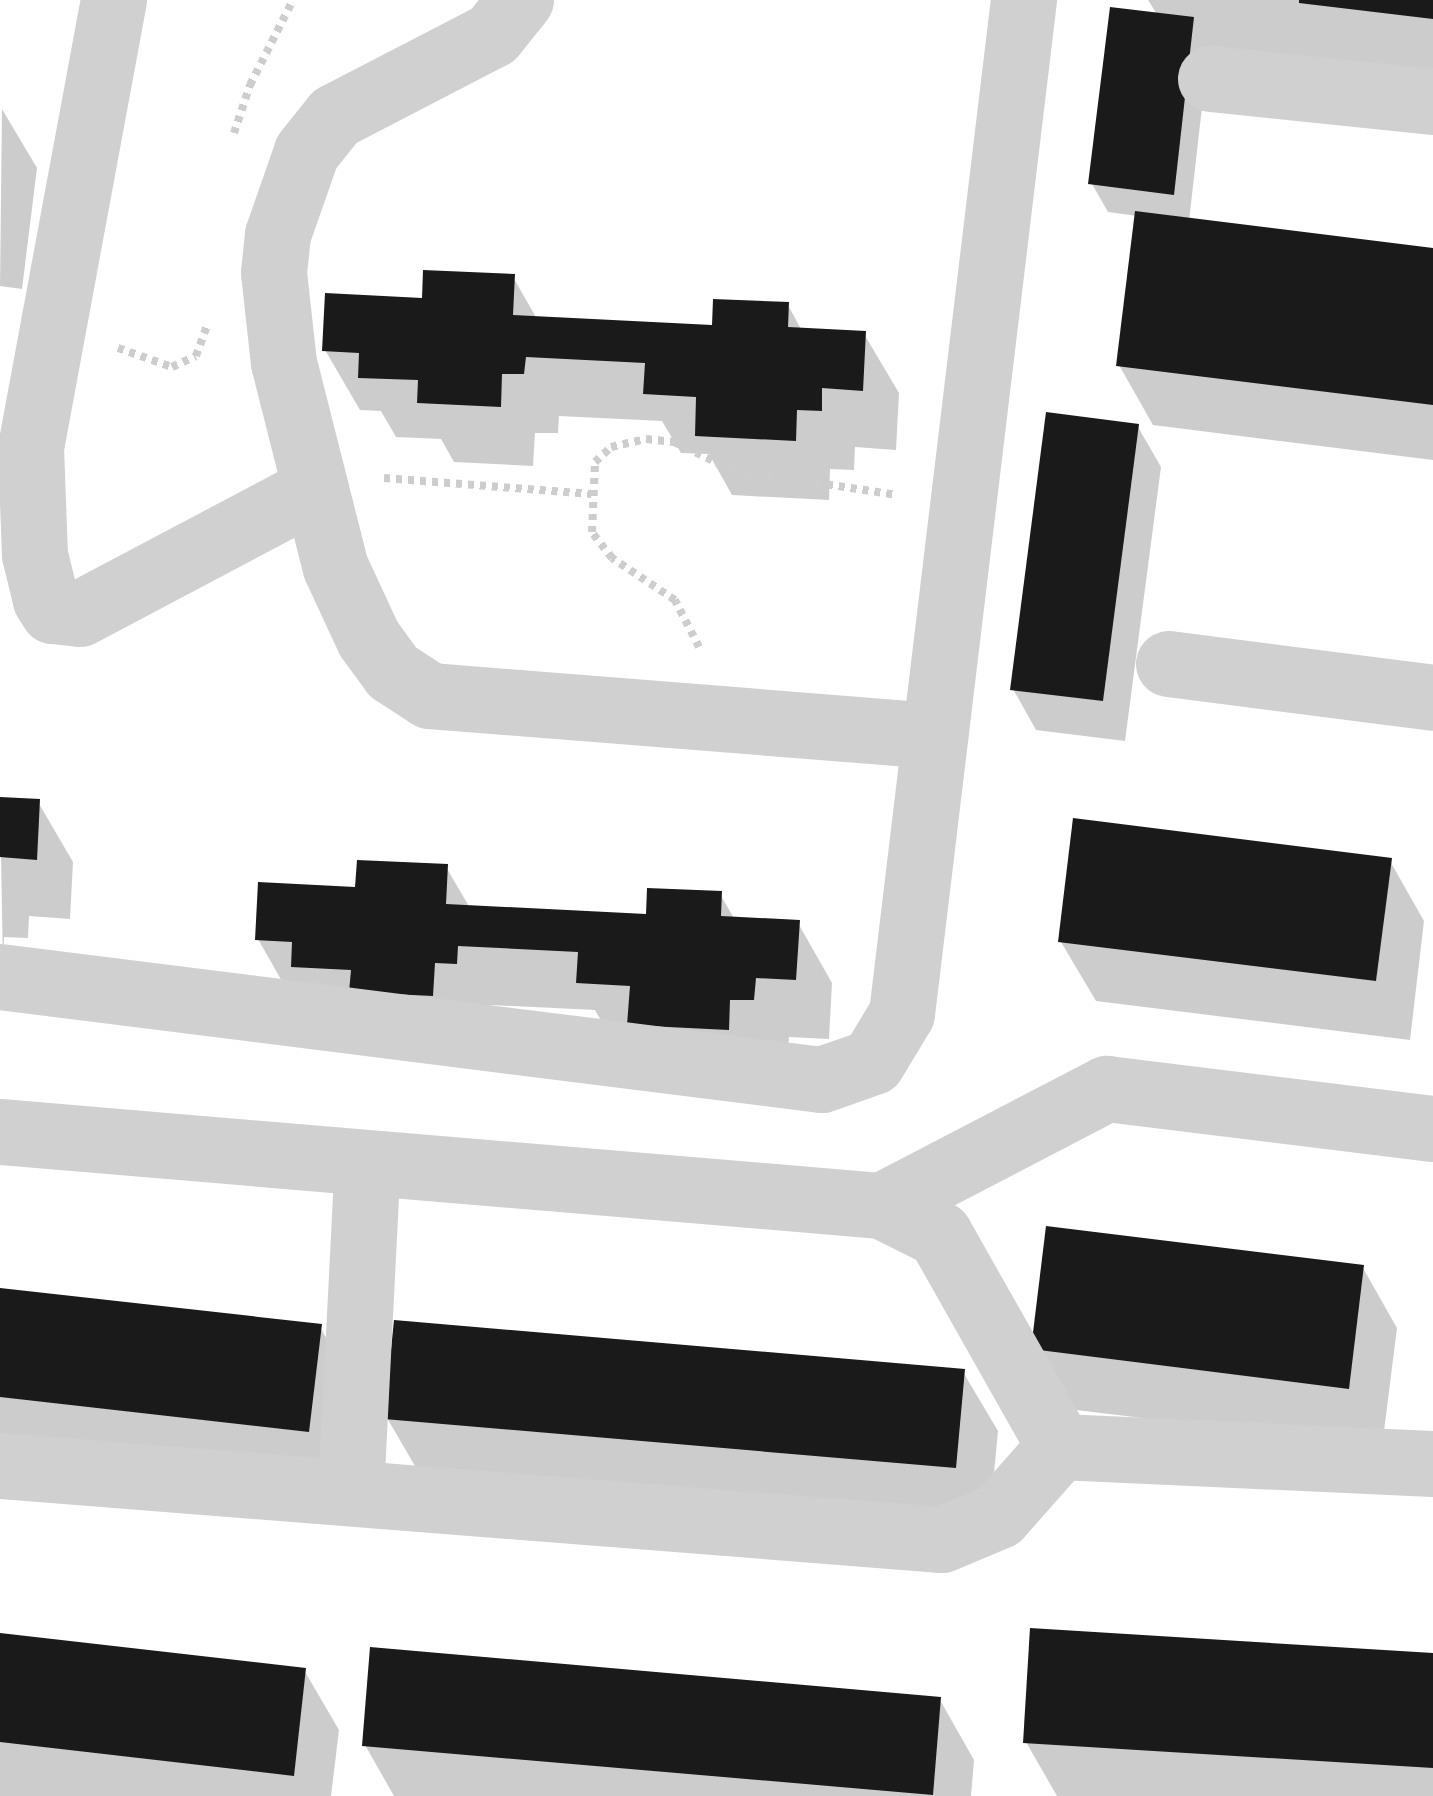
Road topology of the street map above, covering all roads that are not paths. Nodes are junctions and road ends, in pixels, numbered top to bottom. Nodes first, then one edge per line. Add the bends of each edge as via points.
1 (113, 0) edge
2 (521, 0) edge
3 (1024, 0) edge
4 (1210, 79) dead end
5 (1433, 102) edge
6 (314, 481) junction
7 (1169, 664) dead end
8 (1433, 698) edge
9 (935, 736) junction
10 (0, 977) edge
11 (1433, 1129) edge
12 (0, 1132) edge
13 (368, 1163) junction
14 (882, 1206) junction
15 (1060, 1447) junction
16 (1432, 1459) edge
17 (0, 1466) edge
18 (351, 1493) junction

1 - 6 street via 32,447 35,555 53,610 80,614
2 - 6 street via 493,35 335,117 307,152 278,235 274,273 284,363
3 - 9 street
4 - 5 street
6 - 9 street via 336,568 369,639 393,673 430,696
7 - 8 street
9 - 10 street via 902,1014 872,1062 822,1080
11 - 14 street via 1107,1089
12 - 13 street
13 - 14 street
13 - 18 street
14 - 15 street via 940,1235
15 - 16 street
15 - 18 street via 999,1516 942,1540
17 - 18 street

